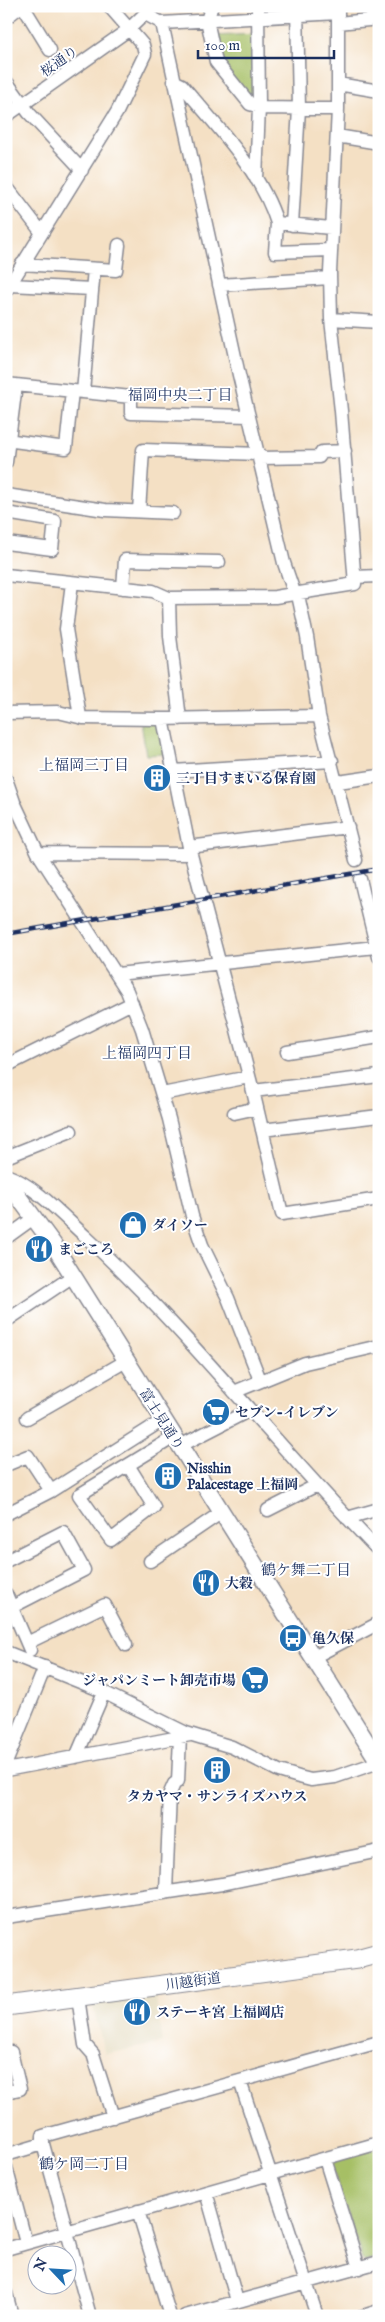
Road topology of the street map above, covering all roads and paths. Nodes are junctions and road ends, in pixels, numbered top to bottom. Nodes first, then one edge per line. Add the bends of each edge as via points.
1 (22, 6) edge
2 (108, 6) edge
3 (212, 6) edge
4 (150, 10) edge
5 (297, 10) edge
6 (258, 12) edge
7 (338, 14) edge
8 (6, 18) edge
9 (379, 19) edge
10 (207, 20) junction
11 (162, 23) junction
12 (128, 30) junction
13 (50, 50) dead end
14 (6, 81) edge
15 (174, 81) junction
16 (338, 84) junction
17 (379, 91) edge
18 (23, 104) junction
19 (258, 107) junction
20 (299, 109) junction
21 (338, 109) junction
22 (6, 116) edge
23 (337, 136) junction
24 (379, 143) edge
25 (82, 170) junction
26 (256, 179) junction
27 (6, 186) edge
28 (277, 223) junction
29 (292, 225) junction
30 (331, 228) junction
31 (42, 233) junction
32 (119, 245) dead end
33 (331, 250) junction
34 (22, 264) junction
35 (94, 269) junction
36 (330, 278) junction
37 (219, 285) junction
38 (8, 288) edge
39 (92, 289) junction
40 (331, 319) junction
41 (379, 322) edge
42 (11, 384) edge
43 (78, 391) junction
44 (249, 416) junction
45 (8, 440) edge
46 (345, 452) junction
47 (259, 456) junction
48 (6, 462) edge
49 (6, 496) edge
50 (139, 511) junction
51 (6, 513) edge
52 (173, 513) dead end
53 (6, 543) edge
54 (220, 562) dead end
55 (6, 575) edge
56 (379, 576) edge
57 (354, 577) junction
58 (72, 583) junction
59 (123, 588) junction
60 (296, 595) junction
61 (169, 598) junction
62 (6, 713) edge
63 (320, 716) junction
64 (80, 717) junction
65 (163, 719) junction
66 (180, 719) junction
67 (332, 761) junction
68 (173, 771) junction
69 (379, 776) edge
70 (6, 779) edge
71 (338, 782) junction
72 (10, 803) edge
73 (348, 827) junction
74 (190, 851) junction
75 (38, 853) junction
76 (356, 860) dead end
77 (360, 879) dead end
78 (377, 952) edge
79 (220, 963) junction
80 (117, 974) junction
81 (132, 1003) junction
82 (379, 1037) edge
83 (287, 1052) dead end
84 (6, 1066) edge
85 (379, 1076) edge
86 (249, 1077) junction
87 (253, 1091) junction
88 (162, 1094) junction
89 (257, 1108) junction
90 (234, 1113) dead end
91 (379, 1116) edge
92 (262, 1130) junction
93 (71, 1131) dead end
94 (6, 1157) edge
95 (6, 1174) edge
96 (6, 1180) edge
97 (379, 1198) edge
98 (35, 1217) junction
99 (6, 1238) edge
100 (73, 1276) junction
101 (6, 1321) edge
102 (379, 1346) edge
103 (126, 1361) junction
104 (260, 1380) junction
105 (234, 1392) junction
106 (250, 1410) junction
107 (27, 1418) dead end
108 (163, 1420) junction
109 (177, 1442) junction
110 (6, 1465) edge
111 (128, 1465) junction
112 (317, 1485) junction
113 (51, 1490) junction
114 (379, 1509) edge
115 (268, 1510) dead end
116 (222, 1512) junction
117 (6, 1514) edge
118 (347, 1518) junction
119 (379, 1551) edge
120 (6, 1560) edge
121 (150, 1561) dead end
122 (6, 1594) edge
123 (12, 1607) junction
124 (379, 1623) edge
125 (26, 1643) junction
126 (126, 1645) dead end
127 (6, 1652) edge
128 (314, 1656) junction
129 (40, 1666) junction
130 (104, 1692) junction
131 (185, 1736) junction
132 (76, 1757) junction
133 (379, 1762) edge
134 (6, 1763) edge
135 (6, 1770) edge
136 (379, 1851) edge
137 (166, 1892) junction
138 (6, 1917) edge
139 (379, 1949) edge
140 (379, 1953) edge
141 (6, 1995) edge
142 (78, 1997) junction
143 (6, 2006) edge
144 (379, 2042) edge
145 (6, 2054) edge
146 (240, 2081) junction
147 (6, 2092) edge
148 (112, 2117) junction
149 (379, 2143) edge
150 (43, 2144) junction
151 (6, 2155) edge
152 (325, 2159) junction
153 (6, 2167) edge
154 (271, 2175) junction
155 (206, 2192) junction
156 (138, 2211) junction
157 (68, 2231) junction
158 (26, 2243) junction
159 (6, 2249) edge
160 (379, 2262) edge
161 (359, 2268) junction
162 (306, 2282) junction
163 (6, 2294) edge
164 (237, 2301) junction
165 (379, 2311) edge
166 (12, 2316) edge
167 (90, 2316) edge
168 (170, 2316) edge
169 (185, 2316) edge
170 (317, 2316) edge
171 (363, 2316) edge

1 - 8 street
1 - 13 street
2 - 12 street
3 - 10 street
4 - 11 street
4 - 12 street, 桜通り
5 - 6 street
5 - 7 street
5 - 20 street
6 - 10 street
6 - 19 street
7 - 9 street
7 - 16 street
10 - 11 street
10 - 19 street via 216,62 246,101
11 - 15 street
12 - 18 street, 桜通り
12 - 25 street via 143,45 145,54 117,112
14 - 18 street
15 - 26 street via 193,98
15 - 37 street
16 - 17 street
16 - 21 street
18 - 22 street, 桜通り
18 - 25 street
19 - 20 street
19 - 26 street
20 - 21 street
20 - 29 street
21 - 23 street
23 - 24 street
23 - 30 street
25 - 31 street
26 - 28 street
27 - 31 street
28 - 29 street
28 - 33 street via 275,252
29 - 30 street
30 - 33 street
31 - 34 street
32 - 35 street via 116,270
33 - 36 street
34 - 35 street
34 - 38 street
35 - 39 street
36 - 37 street
36 - 40 street
37 - 44 street
38 - 39 street
39 - 43 street
40 - 41 street
40 - 46 street
42 - 43 street
42 - 45 street
43 - 44 street via 131,397 131,412
43 - 45 street via 66,448
44 - 47 street
45 - 48 street
46 - 47 street via 322,452 319,457
46 - 57 street
47 - 50 street via 143,450
47 - 60 street via 286,570
49 - 50 street via 105,510
50 - 52 street
51 - 53 street via 55,521 52,549
54 - 59 street via 125,560
55 - 58 street
56 - 57 street
57 - 60 street via 354,584
58 - 59 street
58 - 64 street via 66,629
59 - 61 street via 153,591
60 - 61 street
60 - 63 street via 307,637
61 - 66 street
62 - 64 street via 58,712
63 - 66 street
63 - 67 street
64 - 65 street
65 - 66 street
65 - 68 street
67 - 68 street
67 - 71 street
68 - 74 street
69 - 71 street
70 - 72 street
71 - 73 street
72 - 75 street
73 - 74 street
73 - 76 street
74 - 75 street
74 - 79 street
75 - 80 street
77 - 78 street
78 - 79 street
79 - 80 street
79 - 86 street
80 - 81 street
81 - 84 street
81 - 88 street
82 - 83 street
85 - 87 street
86 - 87 street
86 - 88 street
87 - 89 street
88 - 104 street via 181,1160 192,1216
89 - 90 street
89 - 92 street
91 - 92 street
92 - 97 street via 282,1214
93 - 94 street
95 - 105 street via 16,1178 58,1211 115,1264
96 - 98 main road, 富士見通り
98 - 99 street
98 - 100 main road, 富士見通り
100 - 101 street
100 - 103 main road, 富士見通り
102 - 104 street via 326,1357
103 - 107 street
103 - 108 main road, 富士見通り
104 - 105 street
105 - 106 street
106 - 109 street
106 - 112 street
108 - 109 main road, 富士見通り
108 - 113 street
109 - 111 street
109 - 116 main road, 富士見通り
110 - 113 street via 28,1456
111 - 111 street via 154,1507 111,1540 79,1495
112 - 115 street
112 - 118 street
113 - 117 street
114 - 118 street
116 - 121 street
116 - 128 main road, 富士見通り
118 - 119 street
120 - 123 street via 63,1532 84,1570
122 - 123 street
123 - 125 street
124 - 128 street
125 - 126 street via 105,1605
125 - 129 street
127 - 129 street
128 - 133 main road, 富士見通り
129 - 130 street
129 - 134 street
130 - 131 street
130 - 132 street
131 - 132 street
131 - 133 street via 232,1747 279,1770 312,1780 335,1777
131 - 137 street via 178,1781 170,1794
132 - 135 street
136 - 137 street via 222,1884
137 - 138 street
139 - 141 highway, 川越街道 via 266,1959
140 - 142 highway, 川越街道 via 358,1959
142 - 143 highway, 川越街道
142 - 148 street via 85,2046 93,2054
144 - 146 street
145 - 147 street via 12,2052 20,2089
146 - 148 street
146 - 154 street
148 - 150 street via 43,2136
149 - 152 street
150 - 151 street
150 - 157 street
152 - 154 street
152 - 161 street
153 - 158 street
154 - 155 street
154 - 162 street
155 - 156 street
155 - 164 street
156 - 157 street
156 - 168 street
157 - 158 street
157 - 167 street
158 - 159 street
160 - 161 street
161 - 162 street
162 - 164 street
162 - 170 street
163 - 166 street
164 - 169 street
165 - 171 street

